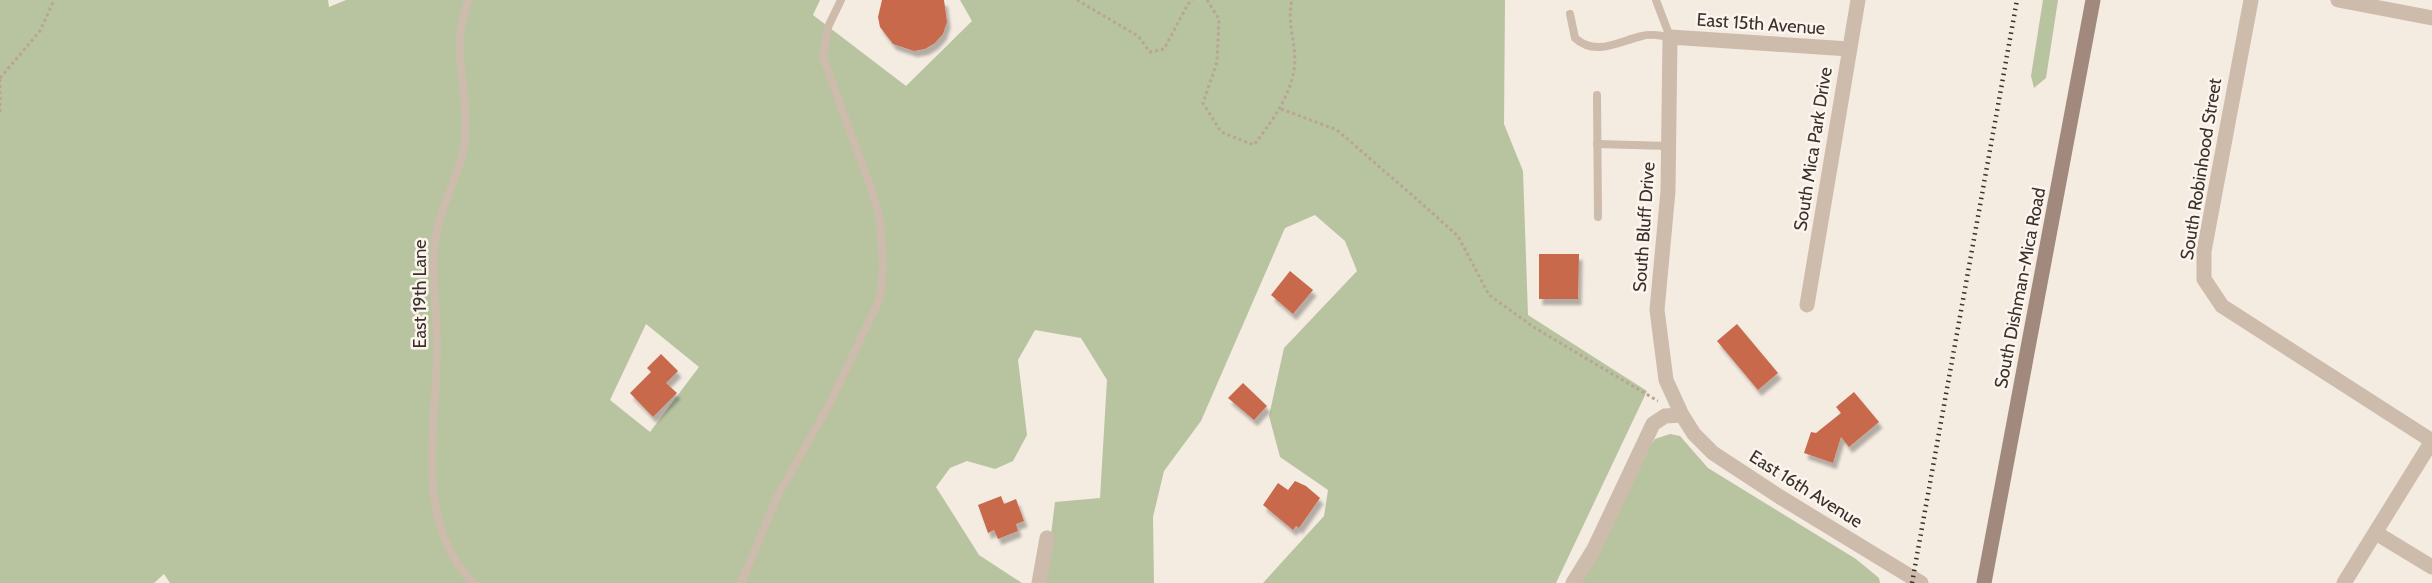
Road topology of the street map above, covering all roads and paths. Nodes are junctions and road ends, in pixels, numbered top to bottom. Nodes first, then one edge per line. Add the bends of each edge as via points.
1 (54, 0) edge
2 (470, 0) edge
3 (841, 0) edge
4 (1077, 0) edge
5 (1193, 0) edge
6 (1207, 0) edge
7 (1292, 0) edge
8 (1656, 0) edge
9 (1858, 0) edge
10 (2093, 0) edge
11 (2251, 0) edge
12 (2338, 0) edge
13 (1570, 14) dead end
14 (2432, 18) edge
15 (1670, 37) junction
16 (1849, 49) junction
17 (0, 77) edge
18 (1597, 96) dead end
19 (1281, 109) junction
20 (0, 112) edge
21 (1598, 144) junction
22 (1669, 146) junction
23 (1598, 217) dead end
24 (1807, 305) dead end
25 (1682, 415) junction
26 (2432, 441) edge
27 (2376, 533) junction
28 (1047, 538) dead end
29 (2432, 567) edge
30 (473, 583) edge
31 (741, 583) edge
32 (1039, 583) edge
33 (1573, 583) edge
34 (1920, 583) edge
35 (1984, 583) edge
36 (2344, 583) edge

1 - 17 path via 40,31
2 - 30 lane, East 19th Lane via 460,34 466,119 463,154 434,249 437,344 432,480 445,545
3 - 31 lane via 831,17 824,66 880,220 883,266 879,298 831,402 777,497
4 - 5 path via 1138,36 1150,52 1164,49
6 - 19 path via 1219,20 1217,62 1203,103 1221,132 1254,145
7 - 19 path via 1288,14 1295,69
8 - 15 lane
9 - 16 street, South Mica Park Drive
10 - 35 main road, South Dishman-Mica Road
11 - 26 street, South Robinhood Street via 2204,251 2204,279 2222,306
12 - 14 street
13 - 15 lane via 1575,38 1590,46 1615,45 1643,35
15 - 16 street, East 15th Avenue
15 - 22 street, South Bluff Drive
16 - 24 street, South Mica Park Drive
17 - 20 path
18 - 21 lane
19 - 25 path via 1336,130 1420,202 1458,236 1489,295 1602,370
21 - 22 lane
21 - 23 lane
22 - 25 street, South Bluff Drive via 1658,310 1666,380
25 - 33 street via 1665,416 1653,424 1594,549
25 - 34 street, East 16th Avenue via 1713,453
26 - 27 street
27 - 29 street
27 - 36 street
28 - 32 street

